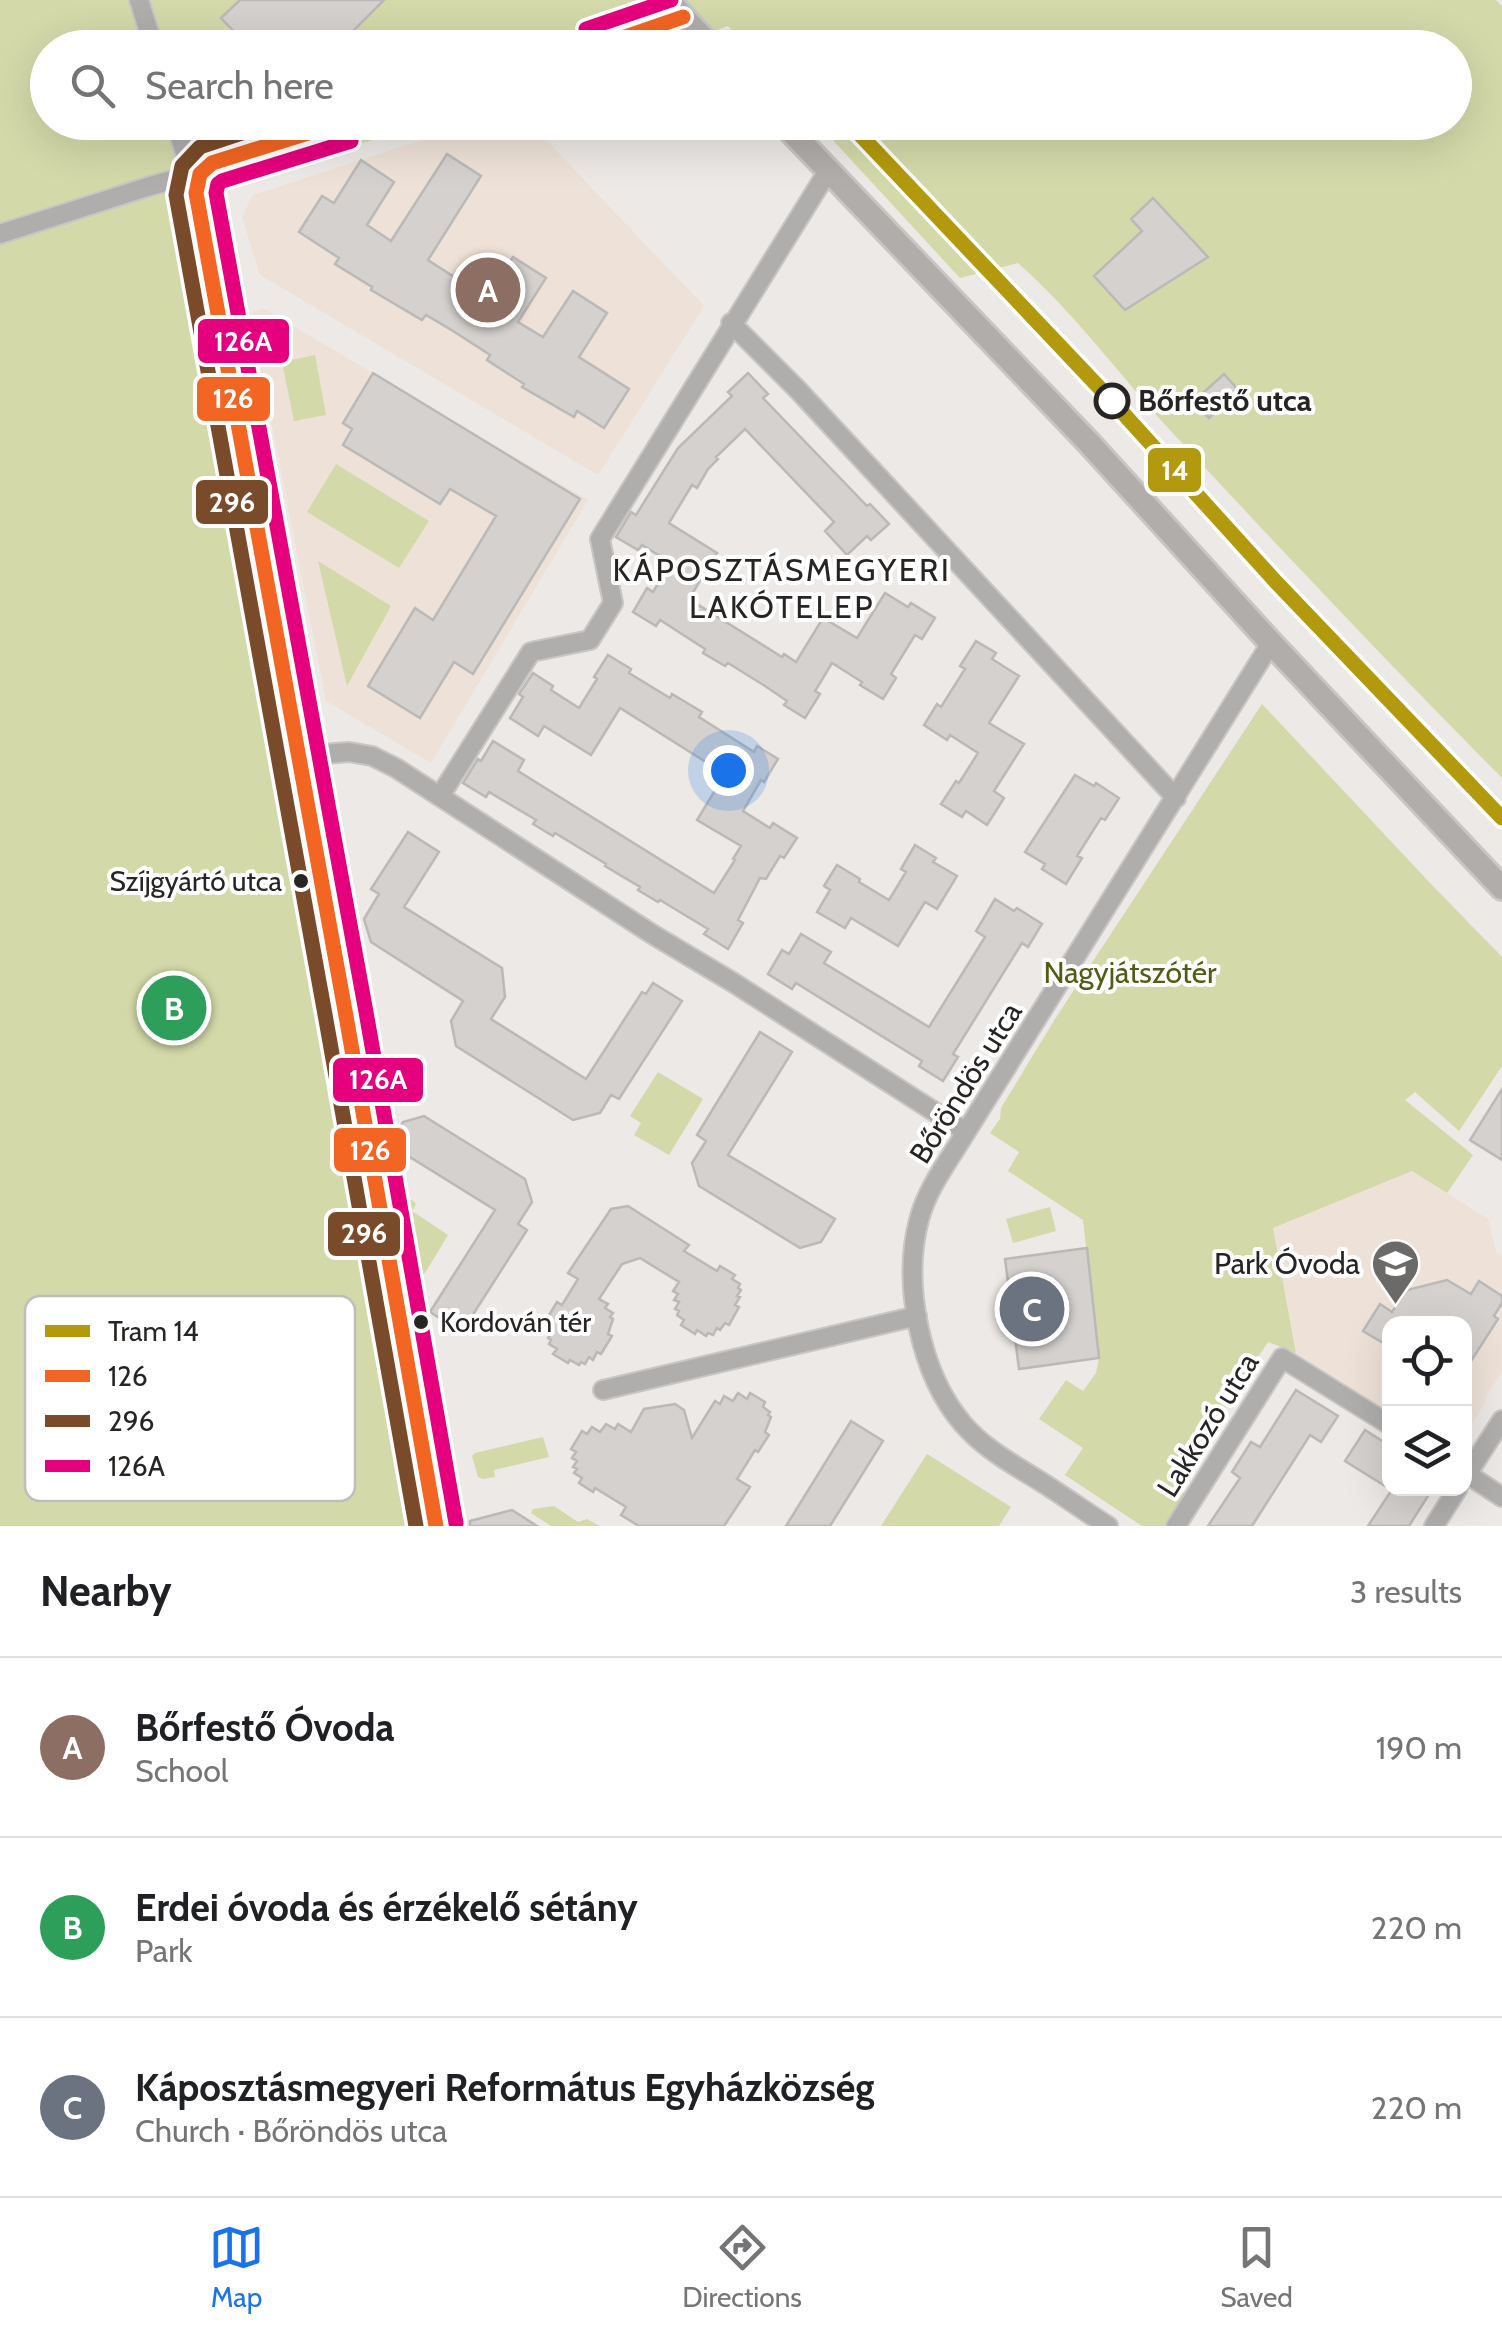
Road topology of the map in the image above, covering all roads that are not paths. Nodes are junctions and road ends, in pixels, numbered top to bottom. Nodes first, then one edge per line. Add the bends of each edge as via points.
1 (140, 0) edge
2 (675, 8) edge
3 (149, 30) edge
4 (629, 30) edge
5 (695, 30) edge
6 (181, 140) edge
7 (287, 140) edge
8 (799, 140) edge
9 (828, 171) junction
10 (197, 180) junction
11 (0, 234) edge
12 (731, 323) junction
13 (1272, 643) junction
14 (300, 756) junction
15 (440, 796) junction
16 (1176, 798) junction
17 (1502, 888) edge
18 (966, 1132) junction
19 (917, 1316) junction
20 (603, 1390) dead end
21 (1382, 1420) edge
22 (1502, 1420) edge
23 (1472, 1467) edge
24 (1472, 1483) edge
25 (1453, 1496) edge
26 (1502, 1497) edge
27 (436, 1526) edge
28 (1108, 1526) edge
29 (1176, 1526) edge
30 (1434, 1526) edge

1 - 3 street
2 - 4 street
2 - 5 street
6 - 10 street
7 - 10 street via 212,163
8 - 9 street
9 - 12 street
9 - 13 street
10 - 11 street via 172,180
10 - 14 street
12 - 15 street via 600,539 612,603 602,623 590,640 531,652
12 - 16 street
13 - 16 street, Bőröndös utca
13 - 17 street
14 - 15 street via 372,756
14 - 27 street
15 - 18 street
16 - 18 street, Bőröndös utca
18 - 19 street, Bőröndös utca via 919,1219 911,1271
19 - 20 street
19 - 28 street, Bőröndös utca via 935,1379 963,1424
21 - 29 street, Lakkozó utca via 1282,1358
22 - 23 street
24 - 26 street
25 - 30 street

